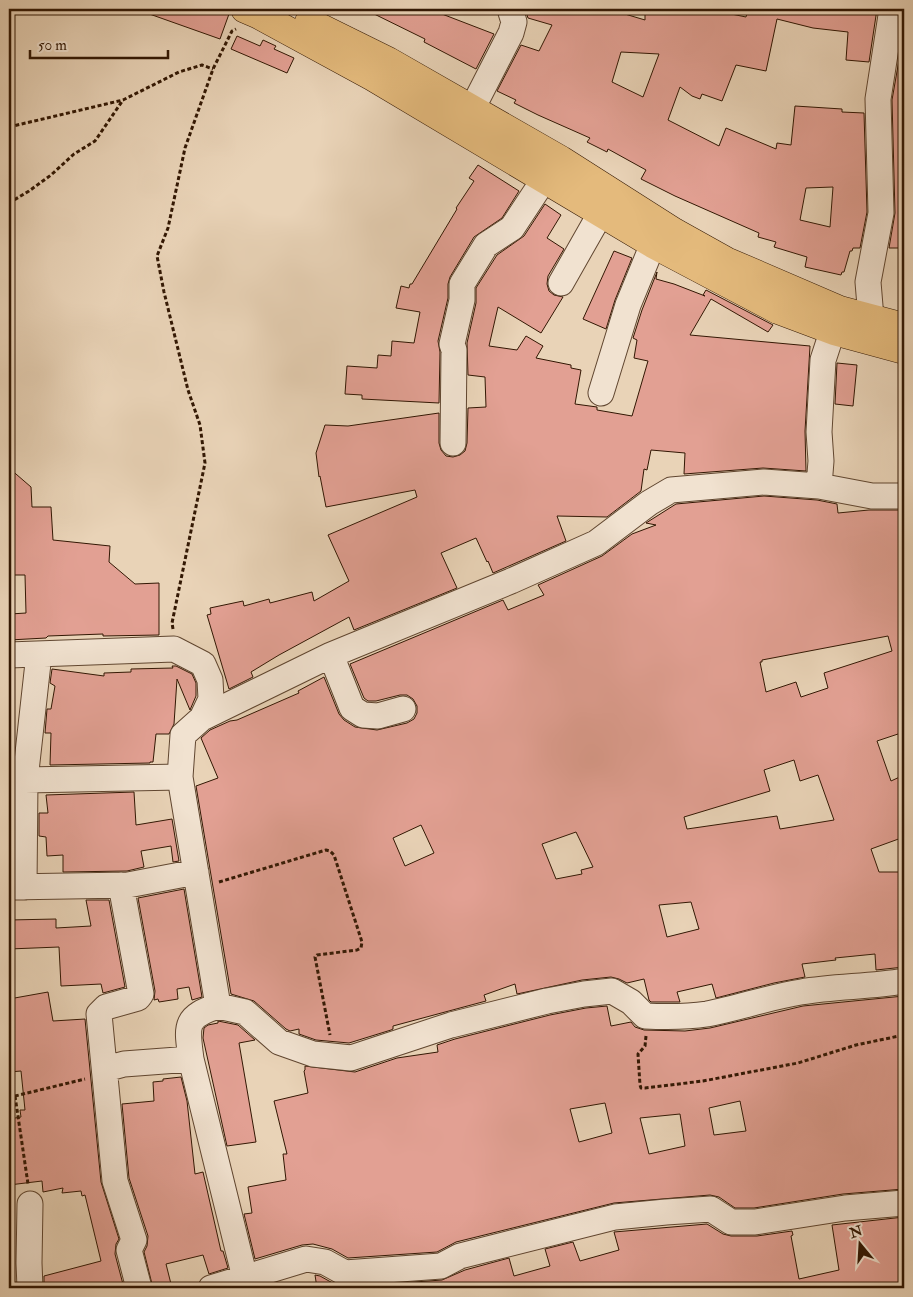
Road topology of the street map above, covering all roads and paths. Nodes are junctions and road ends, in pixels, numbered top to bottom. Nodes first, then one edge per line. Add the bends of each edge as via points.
1 (510, 9) edge
2 (892, 9) edge
3 (263, 10) edge
4 (213, 69) junction
5 (123, 100) junction
6 (472, 109) junction
7 (9, 127) edge
8 (545, 178) junction
9 (607, 202) junction
10 (9, 203) edge
11 (653, 244) junction
12 (561, 284) dead end
13 (870, 318) junction
14 (837, 320) junction
15 (904, 327) edge
16 (904, 350) edge
17 (601, 393) dead end
18 (453, 443) dead end
19 (818, 486) junction
20 (904, 496) edge
21 (174, 649) junction
22 (9, 654) edge
23 (39, 654) junction
24 (331, 655) junction
25 (403, 708) dead end
26 (202, 718) junction
27 (180, 777) junction
28 (26, 780) junction
29 (198, 880) junction
30 (121, 885) junction
31 (16, 887) edge
32 (904, 981) edge
33 (218, 1006) junction
34 (645, 1016) junction
35 (904, 1035) edge
36 (335, 1056) junction
37 (191, 1059) junction
38 (105, 1075) junction
39 (15, 1096) junction
40 (9, 1099) edge
41 (904, 1202) edge
42 (30, 1204) joint
43 (427, 1277) edge
44 (245, 1278) junction
45 (30, 1288) edge
46 (139, 1288) edge
47 (211, 1288) edge

1 - 6 street via 514,22 510,33
2 - 13 street via 878,99 881,214 868,282
3 - 4 path via 232,31
3 - 6 main road via 388,61
3 - 8 main road
4 - 5 path via 202,65 179,72
4 - 21 path via 185,148 168,228 157,256 188,390 200,425 205,463 172,623
5 - 7 path
5 - 10 path via 95,141
6 - 9 main road via 561,160
8 - 9 main road
8 - 18 street via 512,228 486,245 462,284 462,300 452,344
9 - 11 main road
9 - 12 street
9 - 14 main road via 674,232
11 - 14 main road via 778,310
11 - 17 street via 628,305
13 - 14 main road
13 - 15 main road
14 - 16 main road
14 - 19 street via 823,360
19 - 20 street via 872,496
19 - 24 street via 764,482 671,490 596,543 511,582
21 - 23 street
21 - 26 street via 203,664 210,680 211,699
22 - 23 street
23 - 28 street
24 - 25 street via 352,708 363,715 378,716
24 - 26 street
26 - 27 street via 183,736
27 - 28 street
27 - 29 street
28 - 31 street
29 - 30 street
29 - 33 street
29 - 36 path via 326,850 334,855 362,942 357,950 315,957
30 - 31 street
30 - 38 street via 141,994 99,1014
32 - 34 street via 799,992 705,1014
33 - 36 street via 245,1012 279,1042 313,1054
33 - 37 street via 191,1019 188,1032
34 - 35 path via 646,1042 638,1054 641,1088 703,1081 798,1063 856,1045
34 - 36 street via 631,1002 612,991 584,994 451,1025 351,1058
37 - 38 street via 124,1064 113,1067
37 - 44 street
38 - 39 path
38 - 46 street via 115,1181 134,1240 129,1250
39 - 40 path
39 - 42 path
41 - 43 street via 755,1222 731,1222 711,1209 614,1218 460,1256
42 - 45 street
43 - 44 street via 345,1273 325,1262 306,1259
44 - 47 street

